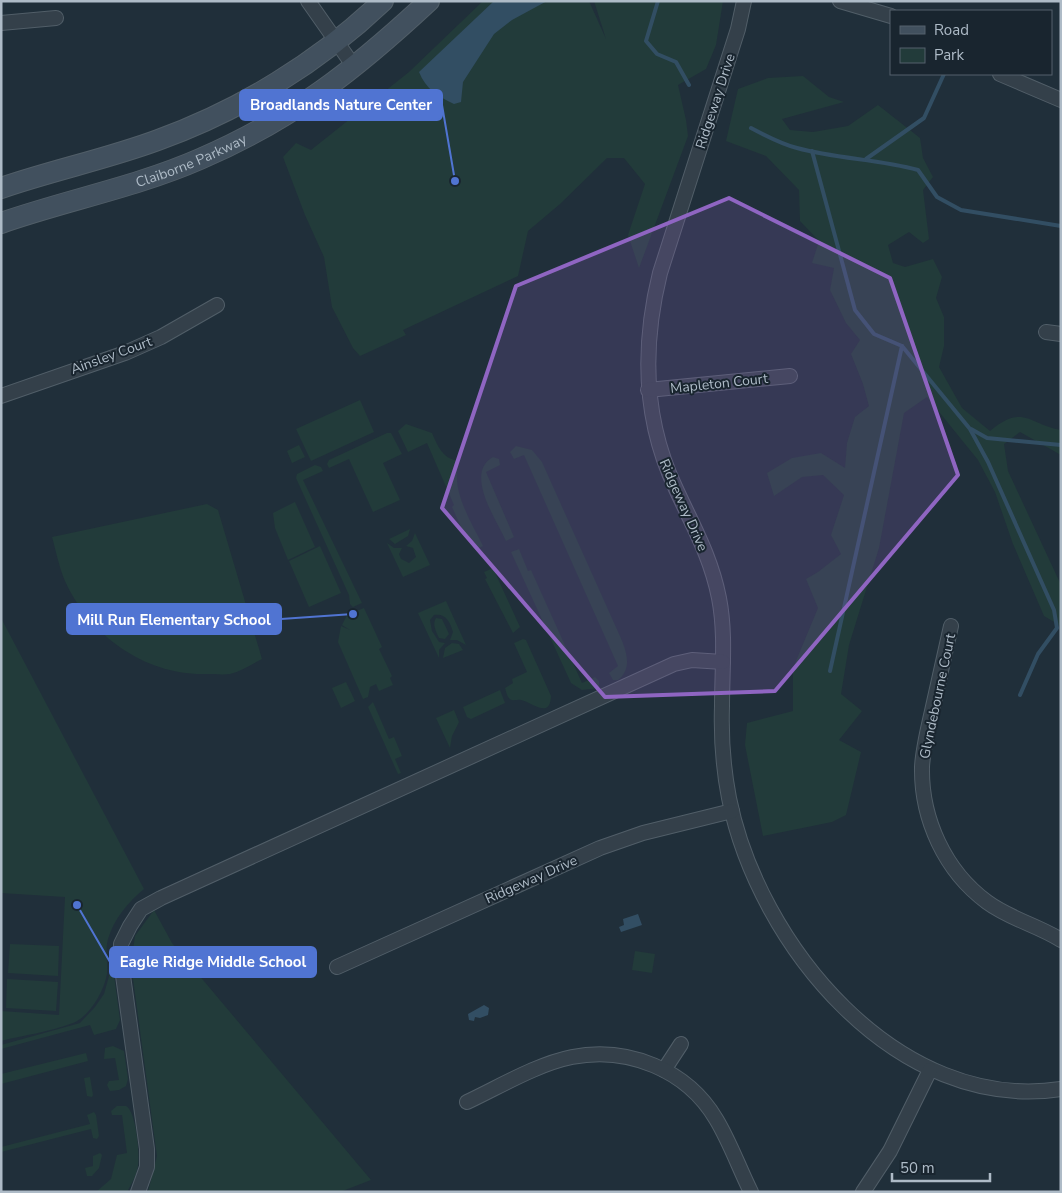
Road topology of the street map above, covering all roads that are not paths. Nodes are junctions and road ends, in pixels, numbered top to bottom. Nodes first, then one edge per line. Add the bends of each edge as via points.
1 (308, 1) edge
2 (383, 1) edge
3 (429, 1) edge
4 (744, 1) edge
5 (840, 1) edge
6 (890, 16) edge
7 (56, 18) dead end
8 (1, 23) edge
9 (337, 42) junction
10 (355, 68) junction
11 (1002, 75) edge
12 (1061, 100) edge
13 (1, 188) edge
14 (1, 223) edge
15 (217, 305) dead end
16 (1046, 332) dead end
17 (1061, 334) edge
18 (790, 376) dead end
19 (648, 390) junction
20 (1, 396) edge
21 (951, 626) dead end
22 (723, 662) junction
23 (732, 810) junction
24 (1061, 940) edge
25 (336, 967) dead end
26 (681, 1044) dead end
27 (664, 1070) junction
28 (930, 1070) junction
29 (1061, 1089) edge
30 (466, 1102) dead end
31 (138, 1192) edge
32 (751, 1192) edge
33 (863, 1192) edge

1 - 9 street
2 - 9 main road
3 - 10 main road, Claiborne Parkway
4 - 19 street, Ridgeway Drive via 652,303
5 - 6 street
7 - 8 street
9 - 10 street
9 - 13 main road via 258,94 208,120 157,141
10 - 14 main road, Claiborne Parkway via 296,110 199,160
11 - 12 street
15 - 20 street, Ainsley Court via 161,337
16 - 17 street
18 - 19 street, Mapleton Court
19 - 22 street, Ridgeway Drive via 663,458 701,536 714,573 724,631
21 - 24 street, Glyndebourne Court via 922,766 923,792 932,828 957,873 986,902 1008,916
22 - 23 street, Ridgeway Drive via 722,741
22 - 31 street via 692,660 674,664 273,845 141,909 122,944 121,961 147,1149 147,1166
23 - 25 street, Ridgeway Drive via 643,833 600,848
23 - 28 street, Ridgeway Drive via 764,897 800,956 865,1026
26 - 27 street
27 - 30 street via 614,1054 577,1056 550,1064
27 - 32 street via 688,1086 704,1103 716,1120
28 - 29 street, Ridgeway Drive via 997,1090
28 - 33 street via 890,1151

